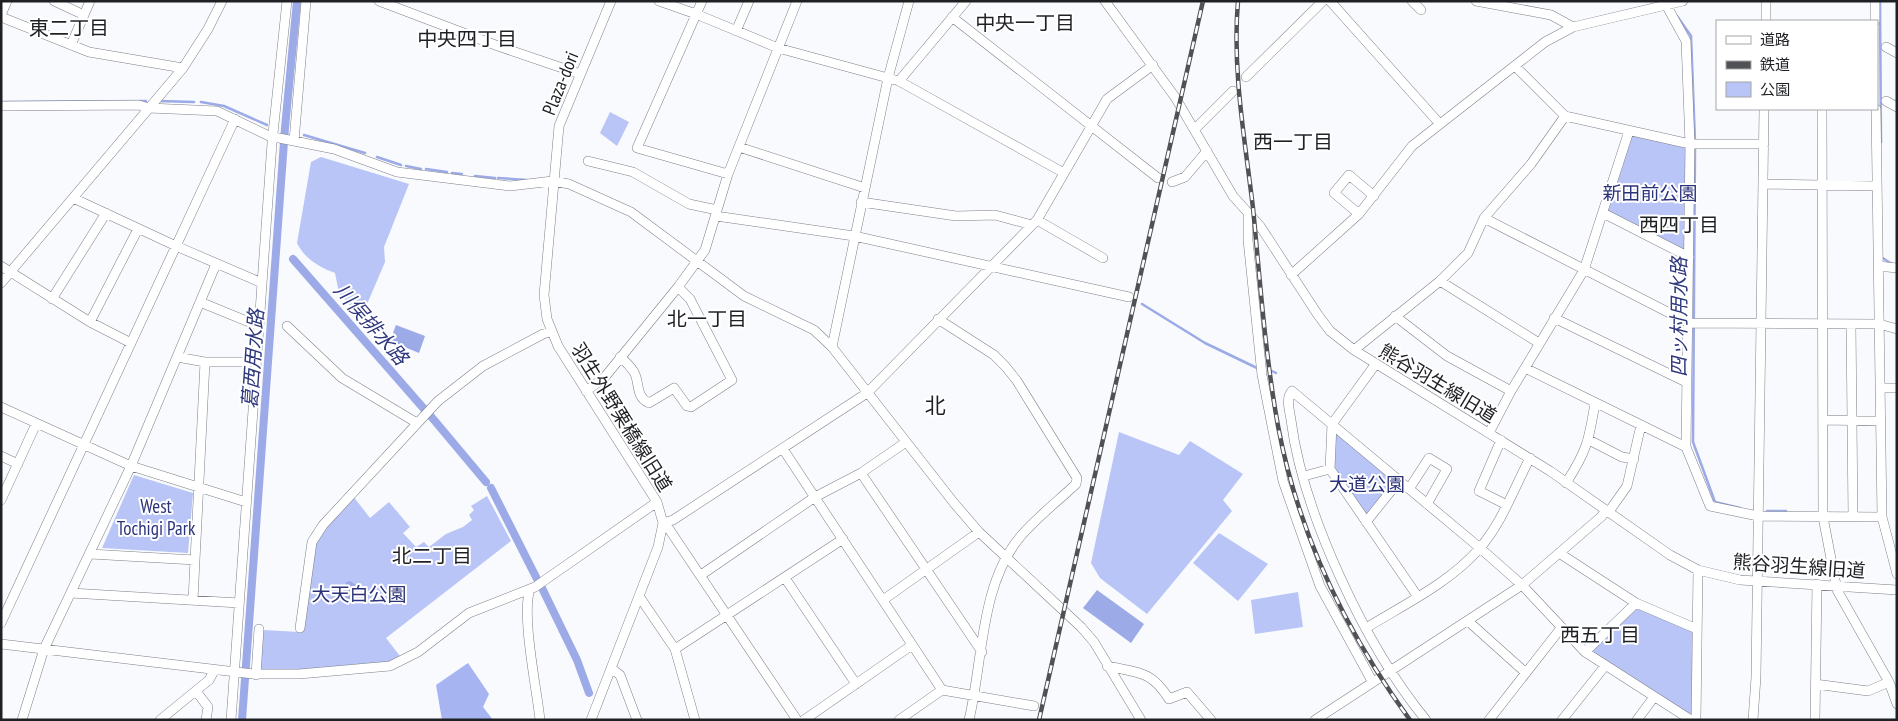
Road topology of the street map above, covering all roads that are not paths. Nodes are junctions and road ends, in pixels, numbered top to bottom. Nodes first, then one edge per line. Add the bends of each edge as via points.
1 (7, 1) edge
2 (54, 1) edge
3 (90, 1) edge
4 (222, 1) edge
5 (287, 1) edge
6 (306, 1) edge
7 (379, 1) edge
8 (611, 1) edge
9 (659, 1) edge
10 (702, 1) edge
11 (749, 1) edge
12 (797, 1) edge
13 (909, 1) edge
14 (1105, 1) edge
15 (1322, 1) edge
16 (1330, 1) edge
17 (1412, 1) edge
18 (1476, 1) edge
19 (1683, 1) edge
20 (1766, 1) edge
21 (1875, 1) edge
22 (962, 2) edge
23 (1668, 3) edge
24 (1421, 10) dead end
25 (696, 14) junction
26 (84, 15) junction
27 (1, 16) edge
28 (952, 17) junction
29 (1766, 20) edge
30 (1875, 20) edge
31 (1573, 27) junction
32 (736, 31) junction
33 (71, 45) junction
34 (1886, 47) dead end
35 (778, 48) junction
36 (1897, 53) edge
37 (1153, 65) junction
38 (1515, 66) junction
39 (182, 68) junction
40 (580, 74) junction
41 (1246, 77) dead end
42 (888, 78) junction
43 (899, 81) junction
44 (1233, 91) dead end
45 (1886, 101) dead end
46 (1, 106) edge
47 (1897, 107) edge
48 (149, 108) junction
49 (1764, 110) edge
50 (1822, 110) edge
51 (1876, 110) edge
52 (1566, 116) junction
53 (234, 119) junction
54 (1439, 123) junction
55 (1089, 126) junction
56 (1194, 129) junction
57 (1629, 130) junction
58 (274, 138) junction
59 (293, 141) junction
60 (1690, 144) junction
61 (1764, 144) junction
62 (739, 147) junction
63 (1207, 151) junction
64 (588, 162) dead end
65 (1064, 173) junction
66 (728, 174) junction
67 (1158, 178) dead end
68 (553, 181) junction
69 (1172, 182) dead end
70 (1764, 184) junction
71 (1822, 185) junction
72 (1877, 186) junction
73 (865, 188) junction
74 (1374, 196) junction
75 (73, 198) junction
76 (861, 202) junction
77 (106, 213) junction
78 (716, 213) junction
79 (1603, 213) junction
80 (1248, 214) junction
81 (1359, 214) junction
82 (1484, 218) junction
83 (1034, 222) junction
84 (138, 229) junction
85 (854, 236) junction
86 (176, 246) junction
87 (1689, 257) junction
88 (1103, 258) dead end
89 (697, 262) junction
90 (216, 264) junction
91 (990, 265) junction
92 (1, 266) edge
93 (1878, 266) junction
94 (1897, 268) edge
95 (1584, 270) junction
96 (11, 271) junction
97 (1291, 275) junction
98 (1440, 281) junction
99 (1, 283) edge
100 (262, 283) junction
101 (678, 287) junction
102 (1129, 297) dead end
103 (52, 298) junction
104 (200, 302) junction
105 (1396, 316) junction
106 (1554, 318) junction
107 (938, 319) junction
108 (90, 322) junction
109 (1688, 323) junction
110 (1761, 324) junction
111 (1822, 324) junction
112 (1851, 324) junction
113 (1880, 324) junction
114 (259, 326) junction
115 (287, 326) dead end
116 (1897, 329) edge
117 (551, 332) junction
118 (132, 343) junction
119 (1539, 343) junction
120 (832, 347) junction
121 (1354, 350) junction
122 (177, 357) junction
123 (620, 357) junction
124 (205, 362) junction
125 (256, 362) junction
126 (1375, 365) junction
127 (1524, 368) junction
128 (1686, 382) junction
129 (1880, 388) junction
130 (1897, 388) edge
131 (586, 390) junction
132 (1511, 391) junction
133 (867, 393) junction
134 (1596, 403) junction
135 (1, 407) edge
136 (1823, 420) junction
137 (1852, 421) junction
138 (1881, 421) junction
139 (417, 423) junction
140 (36, 424) junction
141 (1332, 424) junction
142 (1641, 425) junction
143 (1490, 433) junction
144 (1501, 440) junction
145 (1589, 440) junction
146 (906, 442) junction
147 (84, 446) junction
148 (1686, 447) junction
149 (783, 450) junction
150 (1, 456) edge
151 (1530, 458) junction
152 (1634, 459) junction
153 (18, 464) junction
154 (131, 466) junction
155 (1330, 469) junction
156 (861, 473) junction
157 (1304, 476) junction
158 (1399, 481) junction
159 (1566, 483) junction
160 (199, 488) junction
161 (1409, 489) junction
162 (815, 497) junction
163 (1, 500) edge
164 (246, 502) junction
165 (657, 502) junction
166 (1427, 504) junction
167 (1507, 505) junction
168 (1606, 512) junction
169 (1758, 516) junction
170 (1823, 517) junction
171 (1853, 517) junction
172 (1882, 517) junction
173 (1366, 522) junction
174 (663, 524) junction
175 (978, 532) junction
176 (842, 539) junction
177 (1480, 548) junction
178 (1559, 553) junction
179 (90, 554) junction
180 (1006, 559) junction
181 (195, 560) junction
182 (926, 569) junction
183 (1698, 570) junction
184 (1897, 574) edge
185 (701, 576) junction
186 (785, 578) junction
187 (1758, 581) junction
188 (1817, 584) junction
189 (1522, 585) junction
190 (1837, 585) junction
191 (536, 586) junction
192 (1897, 590) edge
193 (71, 593) junction
194 (639, 596) junction
195 (1418, 596) junction
196 (193, 600) junction
197 (882, 600) junction
198 (239, 603) junction
199 (1636, 603) junction
200 (727, 615) junction
201 (1468, 621) junction
202 (1, 624) edge
203 (300, 628) dead end
204 (1366, 628) junction
205 (1561, 628) junction
206 (259, 629) dead end
207 (1697, 629) junction
208 (1, 644) edge
209 (912, 645) junction
210 (675, 649) junction
211 (44, 650) junction
212 (982, 652) junction
213 (1585, 652) junction
214 (1107, 666) junction
215 (1605, 666) junction
216 (611, 668) junction
217 (214, 671) junction
218 (1389, 671) junction
219 (236, 673) junction
220 (1526, 673) junction
221 (254, 675) junction
222 (1372, 681) junction
223 (1889, 682) junction
224 (856, 684) junction
225 (1815, 684) junction
226 (942, 690) junction
227 (196, 691) junction
228 (975, 696) junction
229 (1654, 697) junction
230 (1897, 704) edge
231 (1034, 706) dead end
232 (22, 720) edge
233 (160, 720) edge
234 (206, 720) edge
235 (231, 720) edge
236 (540, 720) edge
237 (590, 720) edge
238 (637, 720) edge
239 (695, 720) edge
240 (797, 720) edge
241 (804, 720) edge
242 (899, 720) edge
243 (970, 720) edge
244 (1141, 720) edge
245 (1210, 720) edge
246 (1315, 720) edge
247 (1426, 720) edge
248 (1489, 720) edge
249 (1562, 720) edge
250 (1637, 720) edge
251 (1691, 720) edge
252 (1696, 720) edge
253 (1753, 720) edge
254 (1815, 720) edge

1 - 27 street
2 - 26 street
3 - 26 street
4 - 39 street
5 - 58 street
6 - 59 street
7 - 40 street
8 - 40 street, Plaza-dori
9 - 25 street
10 - 25 street
11 - 32 street
12 - 35 street
13 - 42 street
14 - 37 street, 熊谷羽生線旧道
15 - 41 street
16 - 54 street
17 - 24 street
18 - 31 street via 1551,16
19 - 23 street
20 - 29 street
21 - 30 street
22 - 28 street
23 - 31 street
23 - 60 street via 1686,41
25 - 32 street
25 - 66 street via 637,148
26 - 33 street
27 - 33 street
28 - 43 street
28 - 55 street
31 - 38 street via 1545,42
32 - 35 street
33 - 39 street via 89,52
34 - 36 street
35 - 42 street
35 - 62 street
37 - 55 street via 1107,100
37 - 56 street, 熊谷羽生線旧道
38 - 52 street
38 - 54 street
39 - 48 street
40 - 68 street, Plaza-dori via 559,126
42 - 43 street
42 - 73 street
43 - 65 street
44 - 56 street
45 - 47 street
46 - 48 street via 140,105
48 - 53 street via 204,109
48 - 75 street
49 - 61 street
50 - 71 street
51 - 72 street
52 - 57 street
52 - 82 street via 1531,164
53 - 58 street
53 - 86 street
54 - 74 street via 1412,146
55 - 65 street
55 - 67 street
56 - 63 street, 熊谷羽生線旧道
57 - 60 street
57 - 79 street
58 - 59 street
58 - 100 street
59 - 68 street via 334,149 397,172 510,186
60 - 61 street
60 - 87 street
61 - 70 street
62 - 66 street
62 - 73 street
63 - 69 street via 1185,177
63 - 80 street, 熊谷羽生線旧道 via 1233,196
64 - 78 street via 633,172 689,204
65 - 83 street
66 - 78 street
68 - 89 street via 576,186 631,212
68 - 117 street, 羽生外野栗橋線旧道 via 544,295
70 - 71 street
70 - 110 street
71 - 72 street
71 - 111 street
72 - 93 street
73 - 76 street
74 - 81 street
74 - 81 street via 1349,175 1334,193
75 - 77 street
75 - 96 street
76 - 83 street via 956,216 994,215
76 - 85 street
77 - 84 street
77 - 103 street
78 - 85 street
78 - 89 street via 705,250
79 - 87 street
79 - 95 street
80 - 97 street, 熊谷羽生線旧道 via 1264,232
80 - 222 street via 1262,375 1283,481 1320,586
81 - 97 street
82 - 95 street
82 - 98 street via 1468,253
83 - 88 street
83 - 91 street
84 - 86 street
84 - 108 street
85 - 91 street
85 - 120 street
86 - 90 street
86 - 118 street
87 - 109 street
89 - 101 street
89 - 120 street via 744,296 814,330
90 - 100 street
90 - 104 street
91 - 102 street
91 - 107 street
92 - 96 street
93 - 94 street
93 - 113 street
95 - 106 street
95 - 109 street
96 - 99 street
96 - 103 street
97 - 121 street, 熊谷羽生線旧道 via 1330,331
98 - 105 street
98 - 119 street
100 - 114 street
101 - 123 street
101 - 123 street via 690,299 732,380 691,407 674,388 649,403 644,401 638,390 635,374
103 - 108 street
104 - 114 street
104 - 122 street
105 - 121 street
105 - 132 street via 1447,356
106 - 119 street
106 - 128 street
107 - 133 street
107 - 180 street via 994,355 1005,366 1078,478 1076,484 1021,536
108 - 118 street
109 - 110 street
109 - 128 street
110 - 111 street
110 - 169 street
111 - 112 street
111 - 136 street
112 - 113 street
112 - 137 street
113 - 116 street
113 - 129 street
114 - 125 street
115 - 139 street via 342,378
117 - 131 street, 羽生外野栗橋線旧道
117 - 139 street via 483,366 438,401
118 - 147 street
119 - 127 street
120 - 133 street
121 - 126 street, 熊谷羽生線旧道
122 - 124 street
122 - 154 street
123 - 131 street via 604,378
124 - 125 street
124 - 160 street
125 - 164 street
126 - 141 street
126 - 143 street, 熊谷羽生線旧道
127 - 132 street
127 - 134 street
128 - 148 street
129 - 130 street
129 - 138 street
131 - 165 street, 羽生外野栗橋線旧道
132 - 143 street
133 - 146 street
133 - 149 street
134 - 142 street
134 - 145 street
135 - 140 street
136 - 137 street
136 - 170 street
137 - 138 street
137 - 171 street
138 - 172 street
139 - 203 street via 314,536
140 - 147 street
140 - 153 street
141 - 155 street
141 - 157 street via 1296,393 1289,394 1293,435
141 - 158 street
142 - 148 street
142 - 152 street
143 - 144 street, 熊谷羽生線旧道
144 - 151 street, 熊谷羽生線旧道
144 - 167 street via 1479,491
145 - 152 street via 1622,457
145 - 159 street via 1583,458
146 - 156 street
146 - 175 street
147 - 154 street
147 - 202 street
148 - 169 street via 1710,506
149 - 162 street
149 - 174 street
150 - 153 street
151 - 159 street, 熊谷羽生線旧道
151 - 167 street
152 - 168 street via 1627,486
153 - 163 street
154 - 160 street
154 - 179 street
155 - 157 street
155 - 173 street
156 - 162 street
156 - 182 street
157 - 204 street via 1317,517
158 - 161 street
158 - 173 street
159 - 168 street, 熊谷羽生線旧道
160 - 164 street
160 - 181 street
161 - 166 street
161 - 166 street via 1429,458 1447,469
162 - 176 street
162 - 185 street
164 - 198 street
165 - 174 street, 羽生外野栗橋線旧道
165 - 191 street
166 - 177 street
167 - 177 street
168 - 178 street
168 - 183 street, 熊谷羽生線旧道
169 - 170 street
169 - 187 street
170 - 171 street
170 - 190 street
171 - 172 street
172 - 184 street
173 - 195 street
174 - 185 street
174 - 194 street, 羽生外野栗橋線旧道
175 - 180 street
175 - 182 street
176 - 186 street
176 - 197 street
177 - 189 street
177 - 195 street via 1450,576
178 - 189 street
178 - 199 street
179 - 181 street
179 - 193 street
180 - 212 street via 991,592
180 - 214 street via 1080,627 1094,642
181 - 196 street
182 - 197 street
182 - 212 street
183 - 187 street, 熊谷羽生線旧道
183 - 207 street
185 - 200 street
186 - 200 street
186 - 224 street
187 - 188 street, 熊谷羽生線旧道
187 - 253 street
188 - 190 street, 熊谷羽生線旧道
188 - 225 street
189 - 201 street
189 - 205 street
190 - 192 street, 熊谷羽生線旧道
190 - 223 street
191 - 221 street via 469,613 418,652 390,666
191 - 236 street via 527,600
193 - 196 street
193 - 211 street
194 - 210 street
194 - 216 street, 羽生外野栗橋線旧道
195 - 204 street
196 - 198 street
197 - 209 street
198 - 219 street
199 - 207 street
199 - 213 street
200 - 210 street
200 - 240 street
201 - 218 street
201 - 220 street
204 - 218 street
205 - 213 street
205 - 220 street
206 - 221 street
207 - 252 street
208 - 211 street
209 - 224 street
209 - 226 street
210 - 239 street
211 - 217 street
211 - 232 street
212 - 228 street
213 - 215 street
214 - 244 street
214 - 245 street via 1148,675 1169,699 1187,692
215 - 229 street
215 - 249 street
216 - 237 street, 羽生外野栗橋線旧道
216 - 238 street via 620,675
217 - 219 street
217 - 227 street
218 - 222 street
218 - 247 street
219 - 221 street
219 - 235 street
220 - 248 street
222 - 246 street
223 - 225 street via 1868,692
223 - 230 street
224 - 241 street
225 - 254 street
226 - 228 street
226 - 242 street
227 - 233 street
227 - 234 street via 208,707
228 - 231 street
228 - 243 street
229 - 250 street
229 - 251 street

